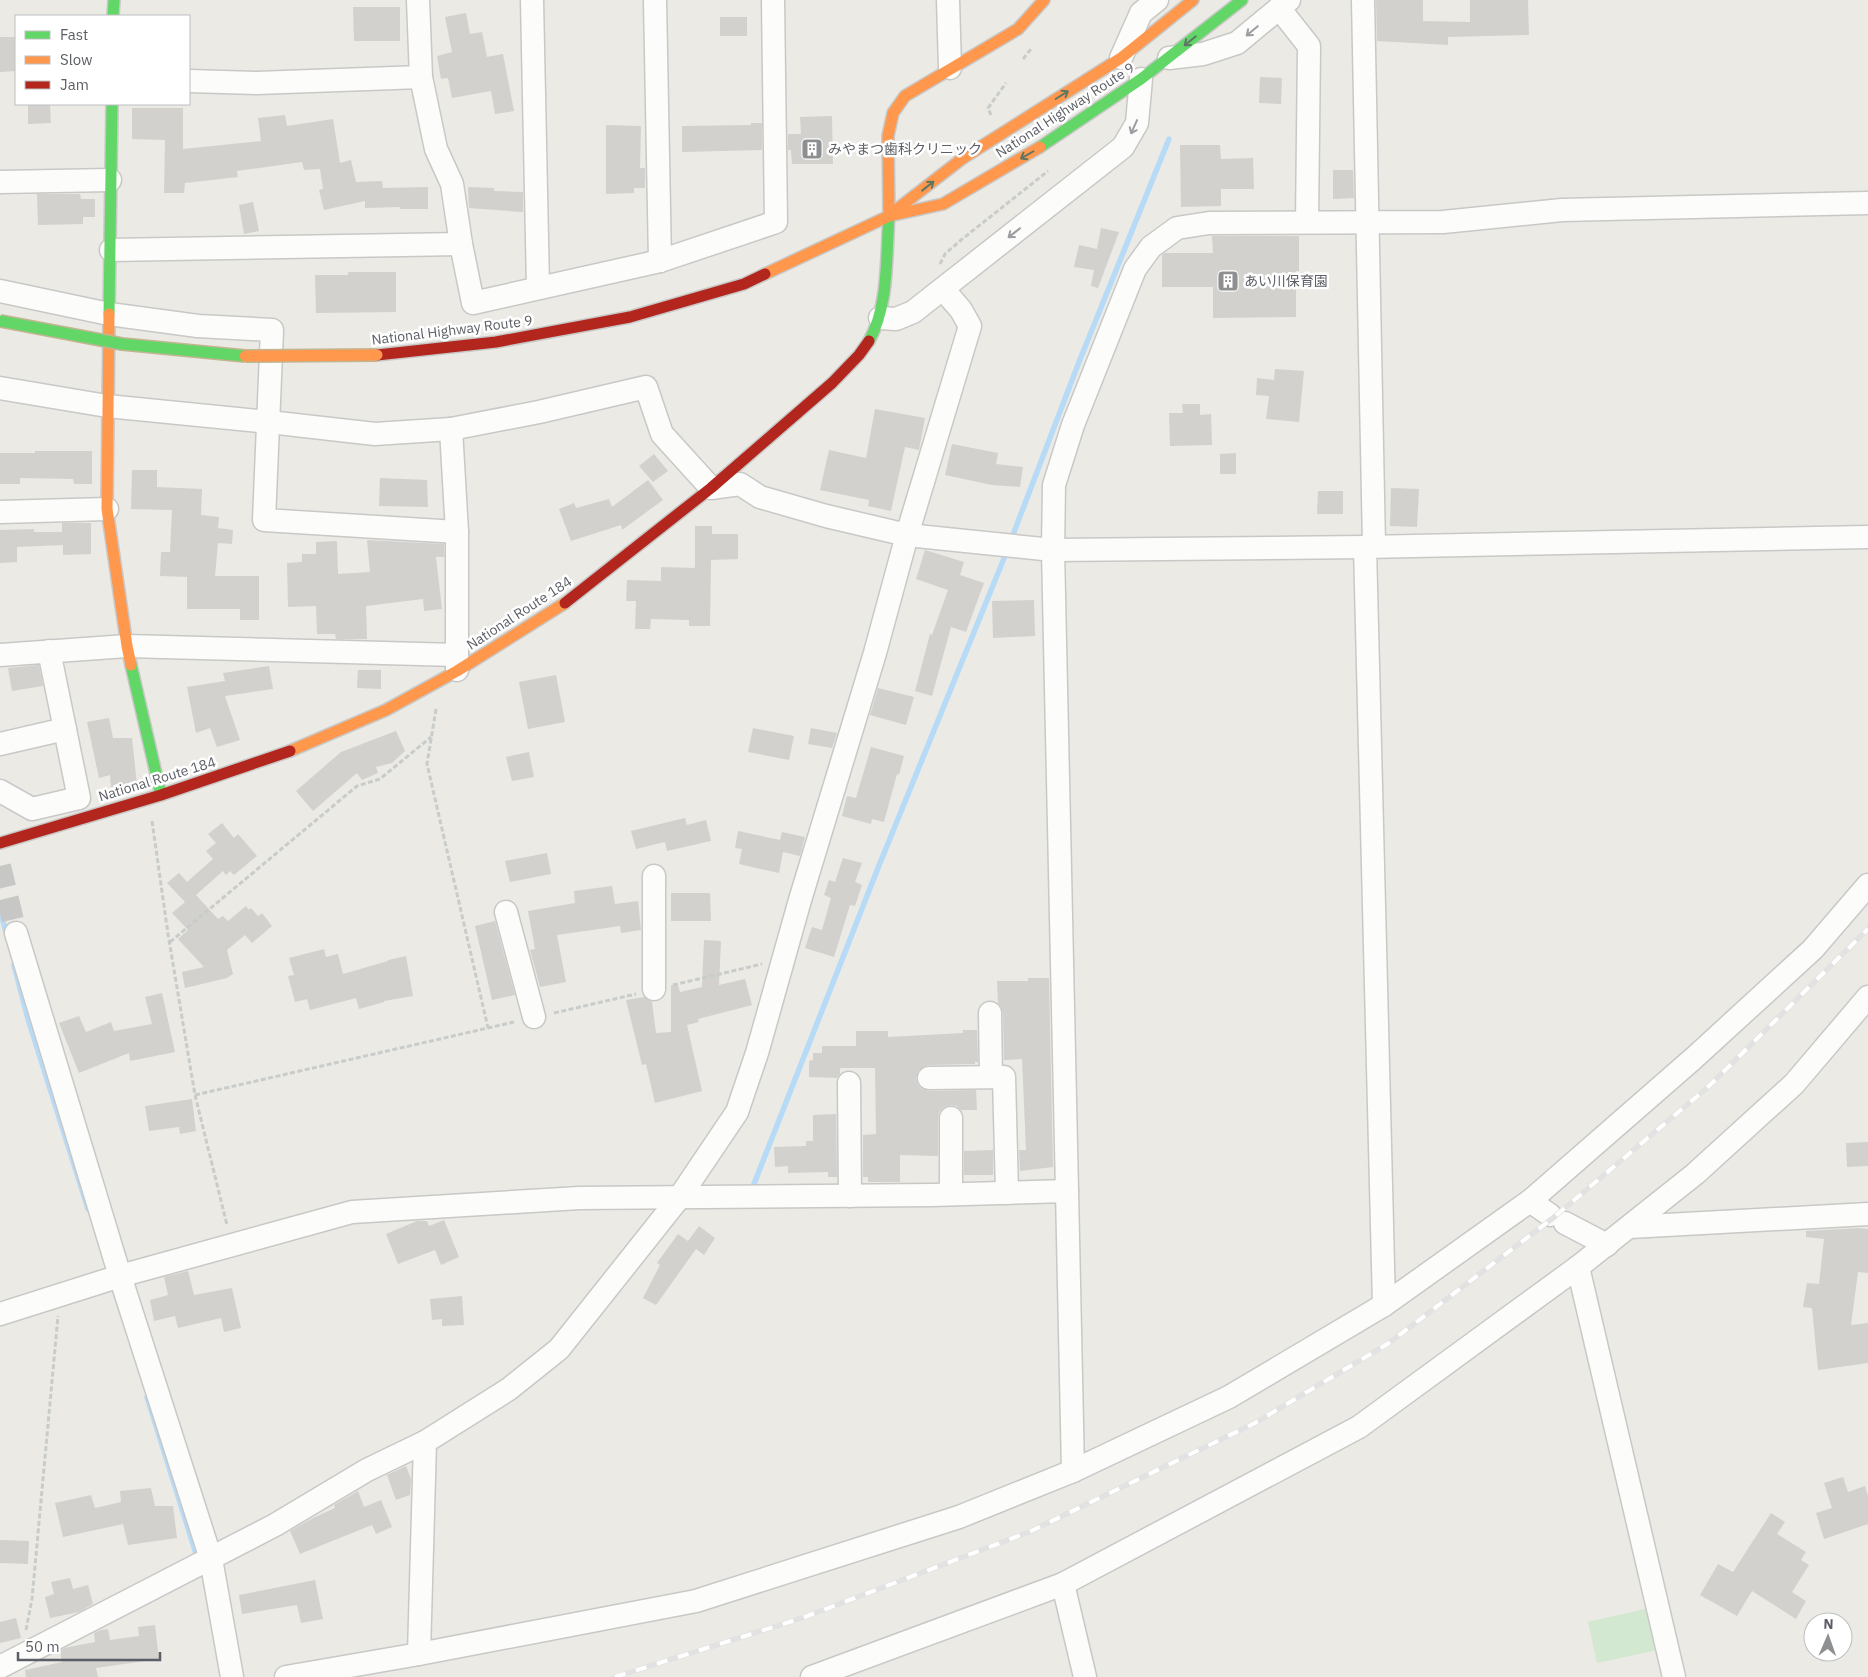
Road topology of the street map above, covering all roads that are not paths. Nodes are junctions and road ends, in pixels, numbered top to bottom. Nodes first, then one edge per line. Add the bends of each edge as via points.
1 (114, 0) edge
2 (418, 0) edge
3 (532, 0) edge
4 (655, 0) edge
5 (773, 0) edge
6 (948, 0) edge
7 (1044, 0) edge
8 (1157, 0) edge
9 (1193, 0) edge
10 (1242, 0) edge
11 (1363, 0) edge
12 (1284, 4) edge
13 (114, 15) edge
14 (1121, 58) junction
15 (1169, 58) junction
16 (950, 68) junction
17 (421, 77) junction
18 (1141, 79) junction
19 (190, 81) edge
20 (112, 105) edge
21 (110, 180) junction
22 (0, 182) edge
23 (1868, 203) edge
24 (889, 216) junction
25 (1307, 222) junction
26 (1368, 222) junction
27 (461, 244) junction
28 (111, 250) junction
29 (660, 261) junction
30 (538, 287) junction
31 (944, 289) junction
32 (0, 291) edge
33 (109, 314) junction
34 (880, 318) junction
35 (0, 321) edge
36 (0, 388) edge
37 (107, 406) junction
38 (269, 422) junction
39 (450, 429) junction
40 (711, 488) junction
41 (107, 509) junction
42 (0, 512) edge
43 (456, 532) junction
44 (907, 535) junction
45 (1868, 537) edge
46 (1370, 546) junction
47 (1054, 550) junction
48 (127, 646) junction
49 (49, 651) junction
50 (0, 655) edge
51 (452, 668) junction
52 (65, 729) junction
53 (0, 744) edge
54 (0, 791) edge
55 (161, 795) junction
56 (0, 843) edge
57 (654, 876) dead end
58 (1868, 885) edge
59 (506, 912) dead end
60 (16, 933) tunnel mouth
61 (654, 990) road end
62 (1868, 997) edge
63 (990, 1013) dead end
64 (534, 1018) road end
65 (990, 1077) junction
66 (929, 1078) dead end
67 (849, 1083) dead end
68 (951, 1118) dead end
69 (1067, 1191) junction
70 (1007, 1193) junction
71 (951, 1194) junction
72 (850, 1196) junction
73 (679, 1198) junction
74 (1530, 1201) junction
75 (1868, 1214) edge
76 (1630, 1226) junction
77 (1607, 1245) junction
78 (1578, 1268) junction
79 (120, 1276) junction
80 (1384, 1305) junction
81 (0, 1314) edge
82 (425, 1442) junction
83 (1073, 1471) junction
84 (211, 1559) junction
85 (1064, 1584) junction
86 (419, 1654) junction
87 (0, 1667) edge
88 (232, 1677) edge
89 (286, 1677) edge
90 (812, 1677) edge
91 (1085, 1677) edge
92 (1674, 1677) edge

1 - 13 main road
2 - 17 street
3 - 30 street
4 - 29 street
5 - 29 street via 776,222
6 - 16 street
7 - 16 main road, National Route 184 via 1018,29
8 - 14 street via 1141,13
9 - 14 main road, National Highway Route 9
10 -> 15 main road, National Highway Route 9
11 - 26 street
12 -> 15 street via 1237,43 1203,54
12 - 25 street via 1309,46
24 -> 14 main road, National Highway Route 9 via 963,158
15 - 18 main road, National Highway Route 9
16 - 24 main road, National Route 184 via 905,96 893,113 888,136
17 - 19 street via 257,83
17 - 27 street via 436,149 452,184
18 -> 24 main road, National Highway Route 9 via 1045,144 942,204
18 -> 31 street via 1137,123 1123,147
20 - 21 main road
21 - 22 street
21 - 28 main road
23 - 26 street via 1562,210 1443,222
24 - 34 main road, National Route 184
24 - 35 main road, National Highway Route 9, bridge via 744,284 630,317 496,342 377,356 247,356 122,344
25 - 26 street
25 - 47 street via 1209,223 1177,228 1151,247 1135,269 1073,425 1054,485
26 - 46 street
27 - 28 street
27 - 30 street via 472,303
28 - 33 main road
29 - 30 street
31 - 34 street via 913,312 896,319
31 - 44 street via 970,326
32 - 33 street
33 - 37 main road
33 - 38 street via 198,326 272,330
34 - 40 main road, National Route 184 via 859,355 832,383
36 - 37 street
37 - 38 street
37 - 41 main road
38 - 39 street via 375,434
38 - 43 street via 264,520
39 - 40 street via 646,387 662,434
39 - 43 street
40 - 44 street via 740,484 760,497
40 - 51 main road, National Route 184 via 566,602
41 - 42 street
41 - 48 main road
43 - 51 street
44 - 47 street
44 - 73 street via 758,1053 737,1112
45 - 46 street
46 - 47 street
46 - 80 street
47 - 69 street
48 - 49 street
48 - 51 street
48 - 55 main road
49 - 50 street
49 - 52 street
51 - 55 main road, National Route 184 via 386,710 276,757
52 - 53 street
52 - 54 street via 79,798 32,809
55 - 56 main road, National Route 184
57 - 61 street
58 - 74 street via 1813,949
59 - 64 street
60 - 79 street
62 - 76 street via 1794,1084 1695,1174
63 - 65 street
65 - 66 street
65 - 70 street via 1004,1077
67 - 72 street
68 - 71 street
69 - 70 street
69 - 83 street
70 - 71 street
71 - 72 street
72 - 73 street
73 - 79 street via 579,1198 352,1212
73 - 82 street via 558,1348 509,1389
74 - 77 street
74 - 80 street
75 - 76 street
76 - 77 street
77 - 78 street
78 - 85 street via 1359,1427
78 - 92 street
79 - 81 street
79 - 84 street
80 - 83 street via 1229,1397
82 - 84 street via 367,1470 276,1525
82 - 86 street
83 - 86 street via 959,1518 696,1601
84 - 87 street
84 - 88 street
85 - 90 street
85 - 91 street
86 - 89 street

